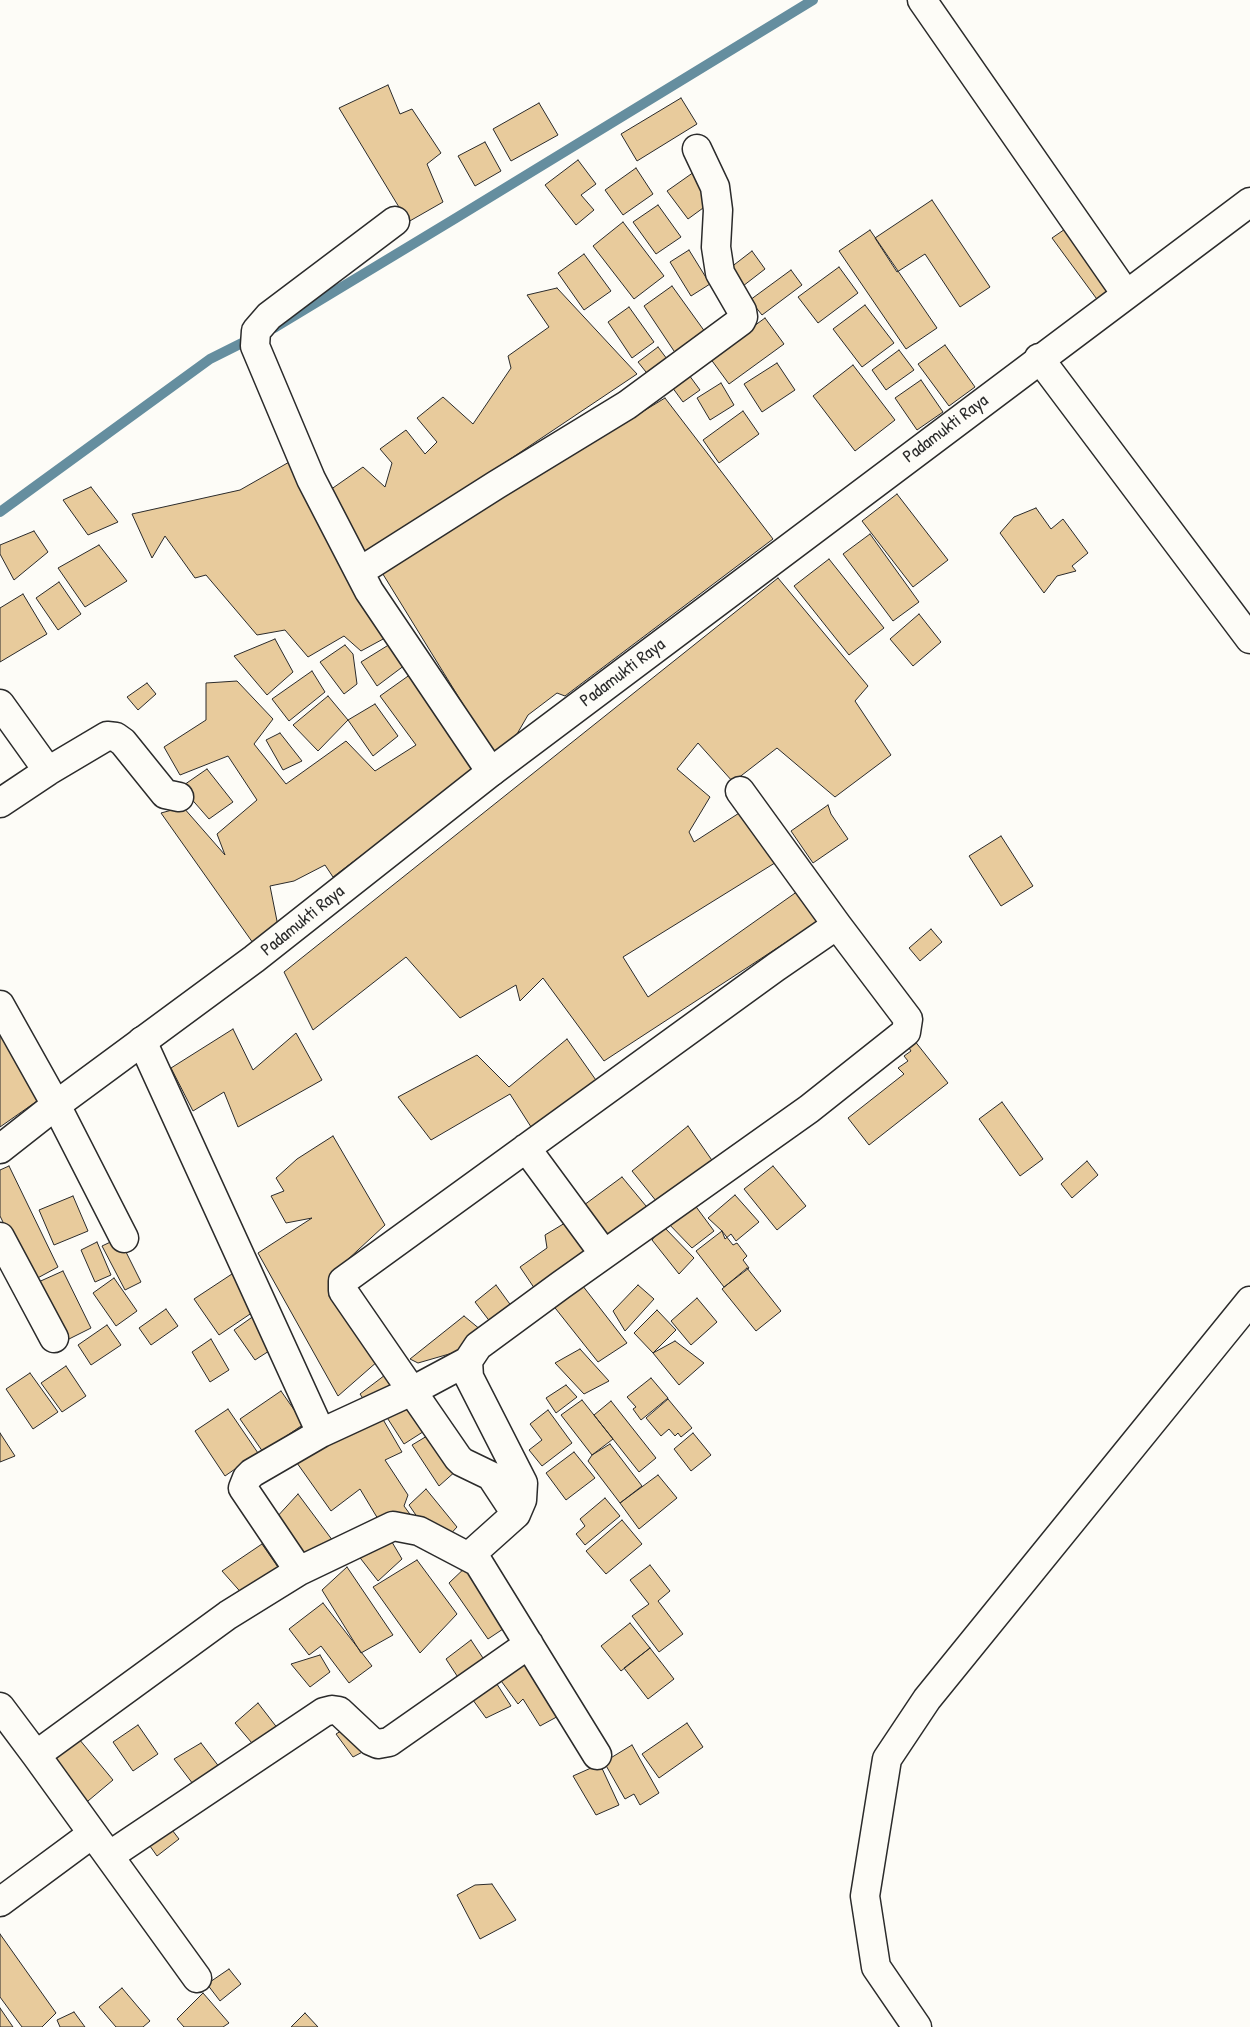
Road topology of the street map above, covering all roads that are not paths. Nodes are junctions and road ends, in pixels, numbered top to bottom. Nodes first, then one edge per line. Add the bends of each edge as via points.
1 (922, 0) edge
2 (697, 149) dead end
3 (1250, 202) edge
4 (395, 221) dead end
5 (1126, 294) junction
6 (1039, 358) junction
7 (359, 572) junction
8 (1250, 639) edge
9 (0, 704) edge
10 (48, 771) junction
11 (491, 772) junction
12 (740, 791) dead end
13 (179, 797) dead end
14 (0, 803) edge
15 (837, 925) junction
16 (0, 1005) edge
17 (142, 1041) junction
18 (56, 1105) junction
19 (526, 1148) junction
20 (0, 1149) edge
21 (0, 1237) edge
22 (124, 1238) dead end
23 (604, 1254) junction
24 (1250, 1301) edge
25 (54, 1338) dead end
26 (468, 1362) junction
27 (412, 1391) junction
28 (321, 1433) junction
29 (516, 1514) junction
30 (468, 1557) junction
31 (299, 1571) junction
32 (529, 1644) junction
33 (0, 1707) edge
34 (597, 1755) dead end
35 (36, 1756) junction
36 (92, 1834) junction
37 (109, 1856) junction
38 (0, 1902) edge
39 (197, 1978) dead end
40 (917, 2027) edge

1 - 5 street
2 - 7 street via 715,187 718,210 716,248 720,273 742,311 741,321 627,405
3 - 5 street, Padamukti Raya
4 - 7 street via 269,316 256,331 254,346 311,479
5 - 6 street, Padamukti Raya
6 - 8 street
6 - 11 street, Padamukti Raya
7 - 11 street
9 - 10 street
10 - 13 street via 107,736 116,737 165,794
10 - 14 street
11 - 17 street, Padamukti Raya via 254,959
12 - 15 street
15 - 19 street
15 - 23 street via 908,1019 906,1032 809,1109
16 - 18 street
17 - 18 street, Padamukti Raya
17 - 28 street
18 - 20 street, Padamukti Raya
18 - 22 street
19 - 23 street
19 - 27 street via 343,1281 343,1291
21 - 25 street
23 - 26 street via 478,1346
24 - 40 street via 927,1699 887,1759 865,1896 876,1967
26 - 27 street
26 - 29 street via 469,1377 523,1482 522,1500
27 - 28 street
27 - 29 street via 462,1462 491,1476
28 - 31 street via 252,1473 243,1488
29 - 30 street
30 - 31 street via 419,1531 393,1526
30 - 32 street via 478,1562
31 - 35 street via 228,1615
32 - 34 street
32 - 37 street via 389,1742 370,1742 339,1710 324,1712
33 - 35 street
35 - 36 street
36 - 37 street
36 - 38 street
37 - 39 street

